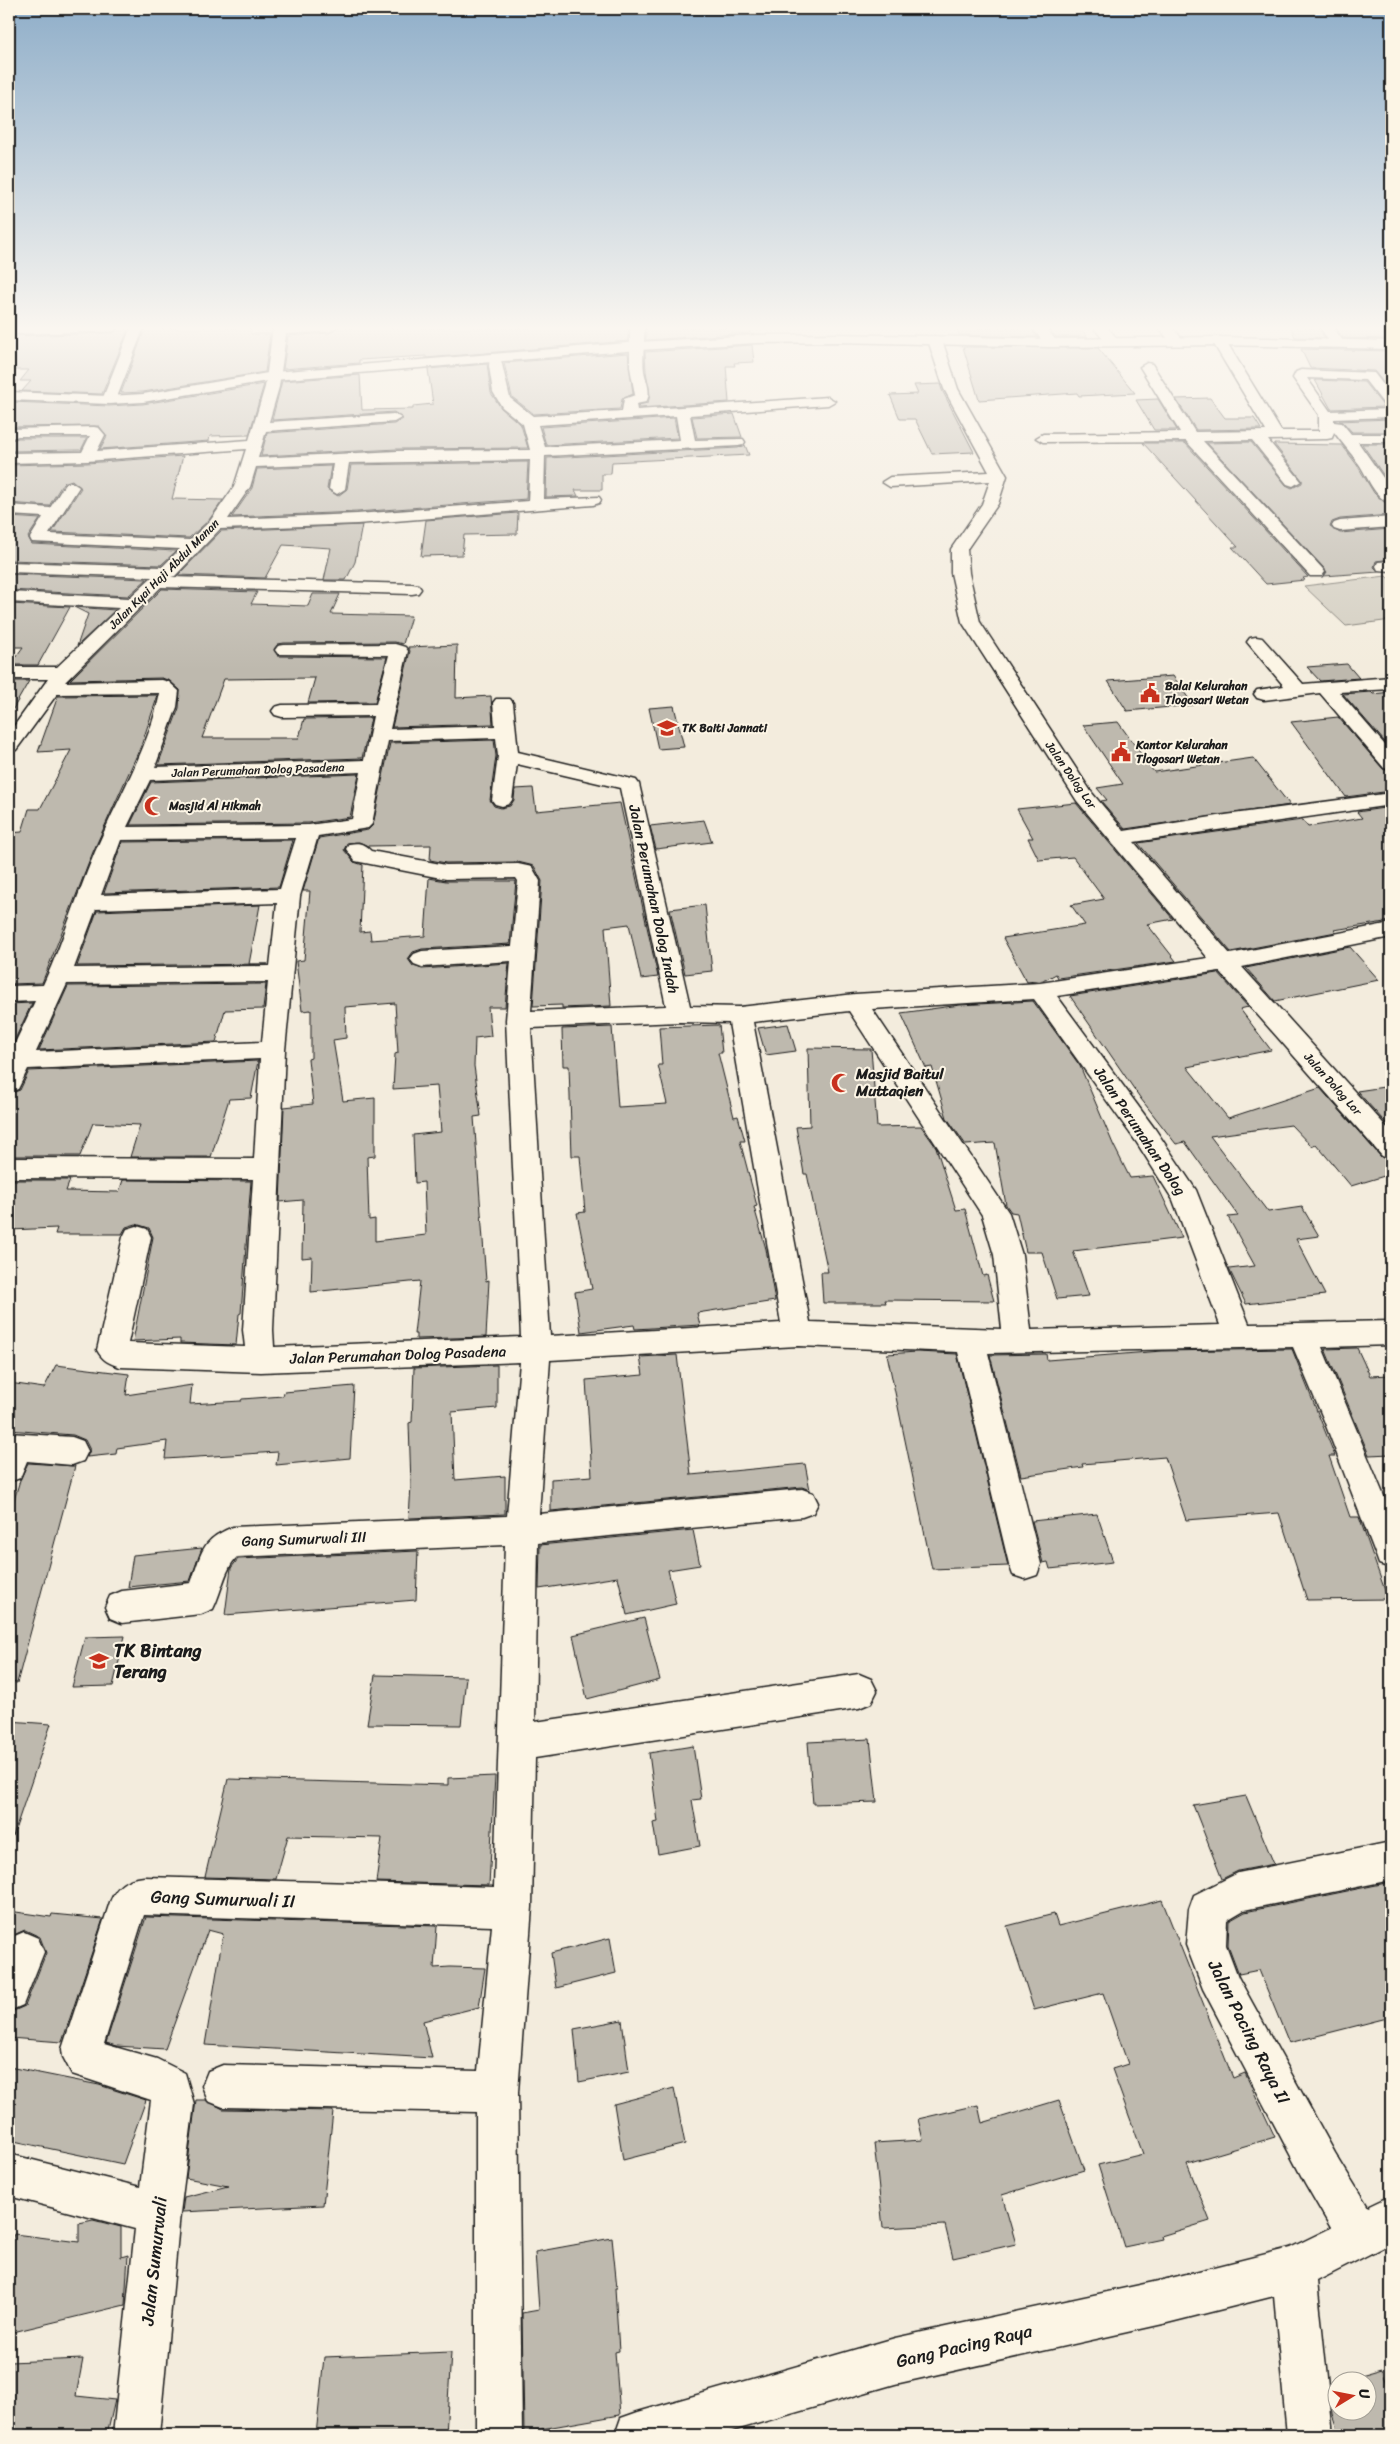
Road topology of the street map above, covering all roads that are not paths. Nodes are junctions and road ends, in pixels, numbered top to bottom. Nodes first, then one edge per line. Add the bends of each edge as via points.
1 (95, 441) edge
2 (256, 441) edge
3 (534, 441) edge
4 (980, 441) edge
5 (1195, 441) edge
6 (1261, 441) edge
7 (1342, 441) edge
8 (738, 442) dead end
9 (255, 444) junction
10 (688, 444) joint
11 (538, 453) junction
12 (87, 456) junction
13 (9, 458) edge
14 (342, 458) junction
15 (248, 463) junction
16 (1383, 465) dead end
17 (1366, 472) junction
18 (999, 476) junction
19 (890, 482) dead end
20 (1293, 482) dead end
21 (71, 487) dead end
22 (337, 489) dead end
23 (1391, 498) edge
24 (592, 500) dead end
25 (536, 505) junction
26 (9, 510) edge
27 (56, 513) junction
28 (1391, 522) edge
29 (216, 524) junction
30 (1340, 526) dead end
31 (194, 545) junction
32 (9, 567) edge
33 (1316, 572) dead end
34 (164, 577) junction
35 (412, 589) dead end
36 (9, 597) edge
37 (135, 604) junction
38 (1256, 642) dead end
39 (284, 650) dead end
40 (9, 673) edge
41 (56, 681) junction
42 (1391, 683) edge
43 (1325, 686) junction
44 (1298, 690) junction
45 (1264, 694) dead end
46 (503, 703) dead end
47 (384, 710) junction
48 (282, 711) dead end
49 (506, 732) junction
50 (379, 735) junction
51 (9, 745) edge
52 (508, 756) junction
53 (1391, 764) edge
54 (372, 766) junction
55 (143, 774) junction
56 (1391, 799) edge
57 (502, 800) dead end
58 (309, 831) junction
59 (113, 834) junction
60 (1120, 838) junction
61 (357, 849) dead end
62 (289, 896) junction
63 (86, 902) junction
64 (1391, 930) edge
65 (524, 953) junction
66 (422, 959) dead end
67 (1225, 963) junction
68 (282, 974) junction
69 (55, 985) junction
70 (1040, 991) junction
71 (9, 994) edge
72 (855, 1002) junction
73 (680, 1014) junction
74 (740, 1015) junction
75 (518, 1020) junction
76 (273, 1050) junction
77 (14, 1072) edge
78 (1391, 1149) edge
79 (9, 1168) edge
80 (266, 1170) junction
81 (137, 1237) dead end
82 (1391, 1333) edge
83 (798, 1334) junction
84 (1307, 1336) junction
85 (1240, 1338) junction
86 (970, 1339) junction
87 (1018, 1342) junction
88 (536, 1349) junction
89 (261, 1360) junction
90 (72, 1451) dead end
91 (11, 1453) edge
92 (802, 1503) dead end
93 (522, 1530) junction
94 (1391, 1553) edge
95 (1025, 1564) dead end
96 (122, 1607) dead end
97 (859, 1691) dead end
98 (516, 1743) junction
99 (1391, 1861) edge
100 (513, 1907) junction
101 (24, 1952) dead end
102 (9, 1991) edge
103 (223, 2086) dead end
104 (170, 2088) joint
105 (497, 2092) junction
106 (9, 2175) edge
107 (158, 2214) junction
108 (1376, 2227) edge
109 (1294, 2269) junction
110 (136, 2435) edge
111 (499, 2435) edge
112 (638, 2435) edge
113 (1310, 2435) edge

1 - 12 street
2 - 9 street, Jalan Kyai Haji Abdul Manan
3 - 11 street
4 - 18 street
5 - 33 street
6 - 20 street
7 - 17 street
8 - 10 street
9 - 12 street
9 - 15 street, Jalan Kyai Haji Abdul Manan
10 - 11 street
11 - 14 street
11 - 25 street
12 - 13 street
14 - 15 street
14 - 22 street
15 - 29 street, Jalan Kyai Haji Abdul Manan via 242,487
16 - 17 street
17 - 23 street
18 - 19 street
18 - 60 street, Jalan Dolog Lor via 990,504 959,549 960,573 971,622 1079,790
21 - 27 street
24 - 25 street
25 - 29 street via 270,524
26 - 27 street
27 - 31 street via 38,538
28 - 30 street
29 - 31 street, Jalan Kyai Haji Abdul Manan
31 - 34 street, Jalan Kyai Haji Abdul Manan
32 - 34 street
34 - 35 street
34 - 37 street, Jalan Kyai Haji Abdul Manan
36 - 37 street
37 - 41 street, Jalan Kyai Haji Abdul Manan
38 - 44 street
39 - 47 street via 397,649 399,654
40 - 41 street
41 - 51 street, Jalan Kyai Haji Abdul Manan
41 - 55 street via 168,688 167,707
42 - 43 street
43 - 44 street
43 - 53 street
44 - 45 street
46 - 49 street
47 - 48 street
47 - 50 street
49 - 50 street
49 - 52 street
50 - 54 street
52 - 57 street
52 - 73 street, Jalan Perumahan Dolog Indah via 629,784
54 - 55 street, Jalan Perumahan Dolog Pasadena
54 - 58 street via 361,824
55 - 59 street
56 - 60 street
58 - 59 street
58 - 62 street
59 - 63 street
60 - 67 street, Jalan Dolog Lor
61 - 65 street via 364,856 375,859 446,872 524,872 529,881
62 - 63 street
62 - 68 street
63 - 69 street
64 - 67 street
65 - 66 street
65 - 75 street
67 - 70 street
67 - 78 street, Jalan Dolog Lor
68 - 69 street
68 - 76 street
69 - 71 street
69 - 77 street
70 - 72 street
70 - 85 street, Jalan Perumahan Dolog via 1146,1136 1186,1197
72 - 74 street
72 - 87 street via 995,1213 1008,1255
73 - 74 street
73 - 75 street
74 - 83 street
75 - 88 street
76 - 77 street
76 - 80 street
79 - 80 street
80 - 89 street via 258,1330
81 - 89 street, Jalan Perumahan Dolog Pasadena via 112,1350 115,1354
82 - 84 street, Jalan Perumahan Dolog Pasadena
83 - 86 street, Jalan Perumahan Dolog Pasadena
83 - 88 street, Jalan Perumahan Dolog Pasadena
84 - 85 street, Jalan Perumahan Dolog Pasadena
84 - 94 street via 1306,1344
85 - 87 street, Jalan Perumahan Dolog Pasadena
86 - 87 street, Jalan Perumahan Dolog Pasadena
86 - 95 street
88 - 89 street, Jalan Perumahan Dolog Pasadena
88 - 93 street
90 - 91 street
92 - 93 street
93 - 96 street, Gang Sumurwali III via 233,1542 219,1550 201,1598
93 - 98 street
97 - 98 street
98 - 100 street
99 - 108 street, Jalan Pacing Raya II via 1238,1892 1208,1909 1206,1945 1223,1989 1320,2168
100 - 104 street, Gang Sumurwali II via 136,1897 130,1902 82,2049 83,2056 86,2060 157,2080
100 - 105 street
101 - 102 street
103 - 105 street
104 - 107 street, Jalan Sumurwali via 174,2104
105 - 111 street
106 - 107 street via 44,2181
107 - 110 street, Jalan Sumurwali
108 - 109 street, Gang Pacing Raya
109 - 112 street, Gang Pacing Raya via 1163,2302 895,2361
109 - 113 street

